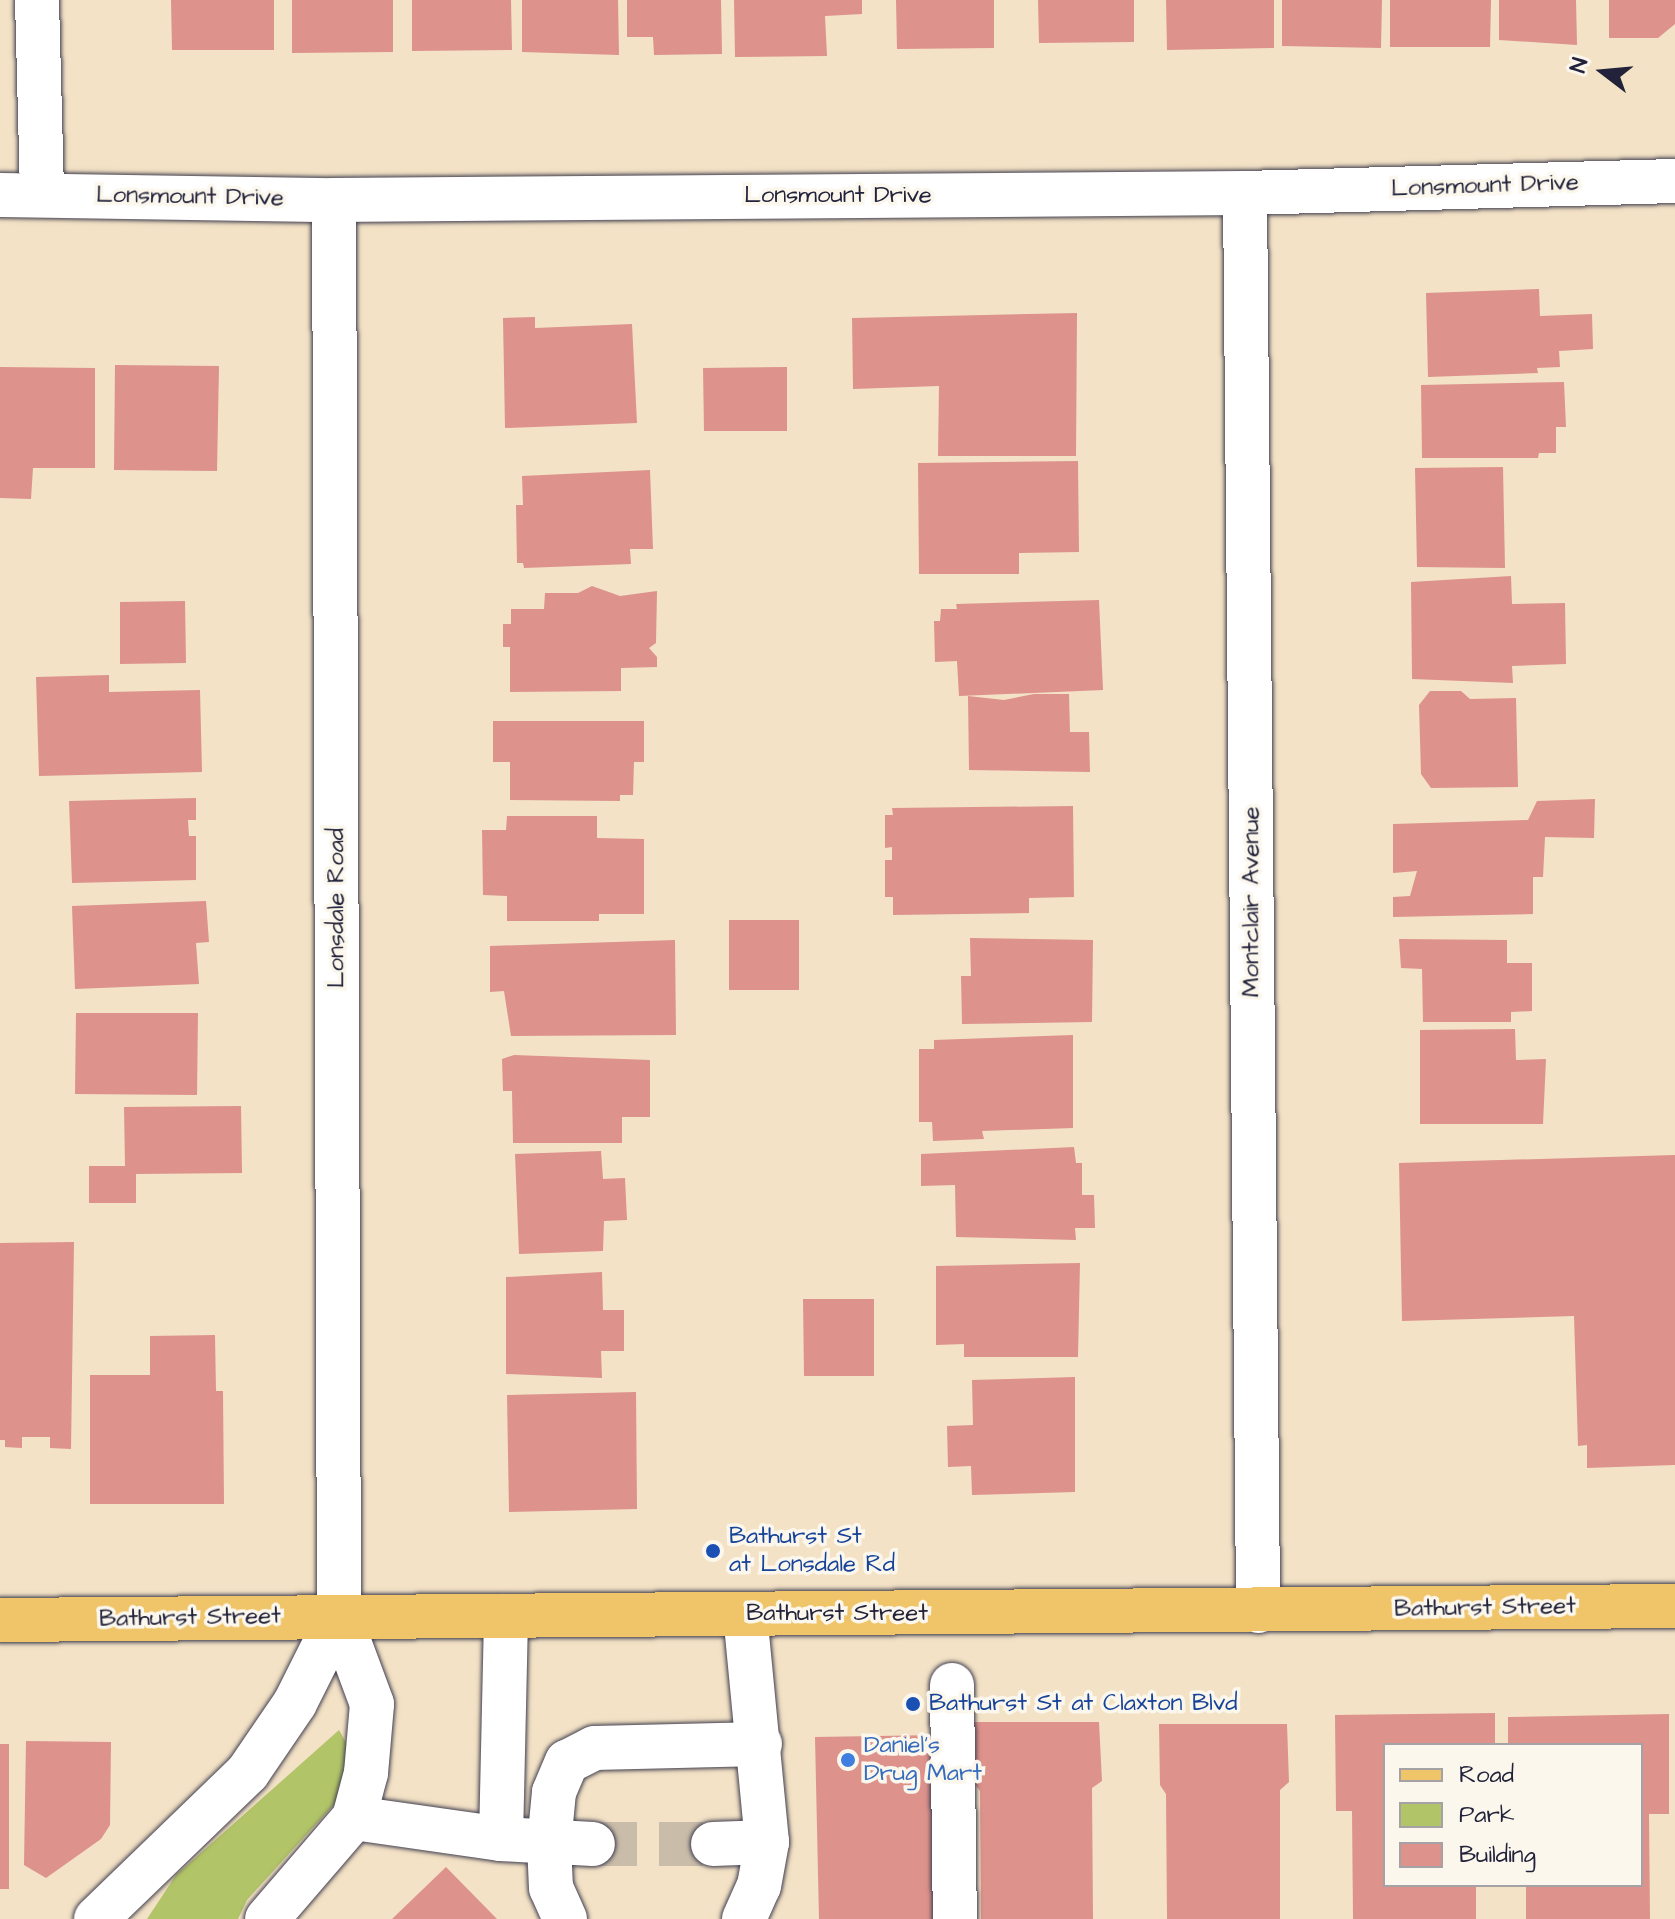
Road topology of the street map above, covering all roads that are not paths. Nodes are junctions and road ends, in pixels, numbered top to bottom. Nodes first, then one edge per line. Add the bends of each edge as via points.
1 (37, 0) edge
2 (1675, 181) edge
3 (1245, 193) junction
4 (21, 194) edge
5 (334, 200) junction
6 (1675, 1606) edge
7 (1258, 1611) junction
8 (339, 1615) junction
9 (745, 1615) junction
10 (506, 1616) junction
11 (0, 1620) edge
12 (952, 1685) dead end
13 (760, 1744) junction
14 (354, 1818) junction
15 (501, 1839) junction
16 (767, 1842) junction
17 (549, 1844) junction
18 (593, 1844) tunnel mouth
19 (713, 1844) tunnel mouth
20 (96, 1919) edge
21 (267, 1919) edge
22 (565, 1919) edge
23 (744, 1919) edge
24 (955, 1919) edge

1 - 4 street
2 - 3 street, Lonsmount Drive
3 - 5 street, Lonsmount Drive
3 - 7 street, Montclair Avenue
4 - 5 street, Lonsmount Drive
5 - 8 street, Lonsdale Road
6 - 7 main road, Bathurst Street
7 - 9 main road, Bathurst Street
8 - 10 main road, Bathurst Street
8 - 11 main road, Bathurst Street
8 - 14 street via 372,1704 366,1773
8 - 20 street via 295,1703 248,1772
9 - 10 main road, Bathurst Street
9 - 13 street
10 - 15 street
12 - 24 street
13 - 16 street
13 - 17 street via 595,1748 567,1762 554,1792
14 - 15 street
14 - 21 street
15 - 17 street
16 - 19 street
16 - 23 street via 759,1886
17 - 18 street
17 - 22 street via 551,1888

